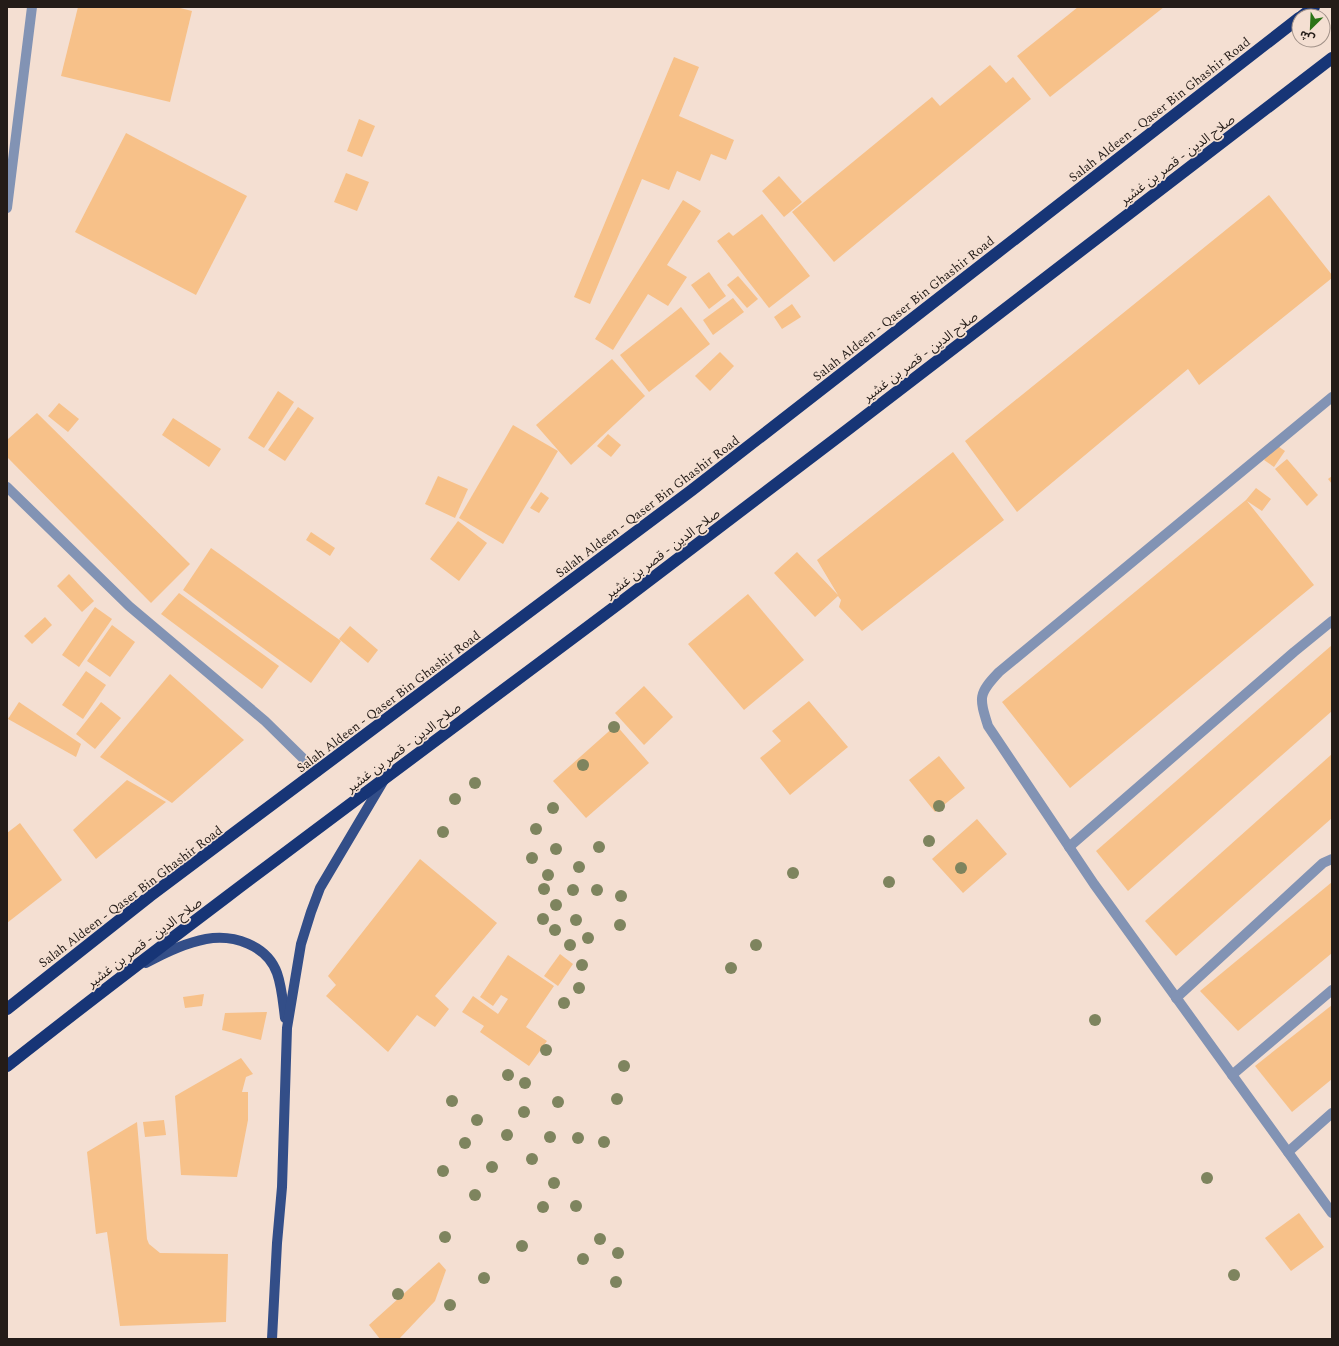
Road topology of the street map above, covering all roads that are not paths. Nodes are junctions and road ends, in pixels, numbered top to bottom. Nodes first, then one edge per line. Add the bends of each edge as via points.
1 (32, 7) edge
2 (1291, 24) edge
3 (1332, 58) edge
4 (7, 208) edge
5 (1332, 397) edge
6 (7, 487) edge
7 (1332, 621) edge
8 (317, 772) junction
9 (384, 780) junction
10 (1069, 847) junction
11 (1332, 859) edge
12 (120, 977) junction
13 (1332, 990) edge
14 (1176, 998) junction
15 (7, 1009) edge
16 (287, 1028) junction
17 (7, 1066) edge
18 (1232, 1075) junction
19 (1332, 1113) edge
20 (1288, 1152) junction
21 (1332, 1212) edge
22 (272, 1339) edge

1 - 4 street
2 - 8 highway, Salah Aldeen - Qaser Bin Ghashir Road via 692,490
3 - 9 highway, صلاح الدين - قصر بن غشير via 714,532
5 - 10 street via 999,672 984,688 981,703 988,726
6 - 8 street via 129,606 265,721
7 - 10 street
8 - 15 highway, Salah Aldeen - Qaser Bin Ghashir Road via 150,896
9 - 12 highway, صلاح الدين - قصر بن غشير
9 - 16 main road via 332,866 310,912 301,944
10 - 14 street
11 - 14 street via 1323,863
12 - 16 main road via 162,955 206,939 229,938 250,944 266,955 277,972
12 - 17 highway, صلاح الدين - قصر بن غشير
13 - 18 street
14 - 18 street
16 - 22 main road via 282,1187
18 - 20 street
19 - 20 street
20 - 21 street

